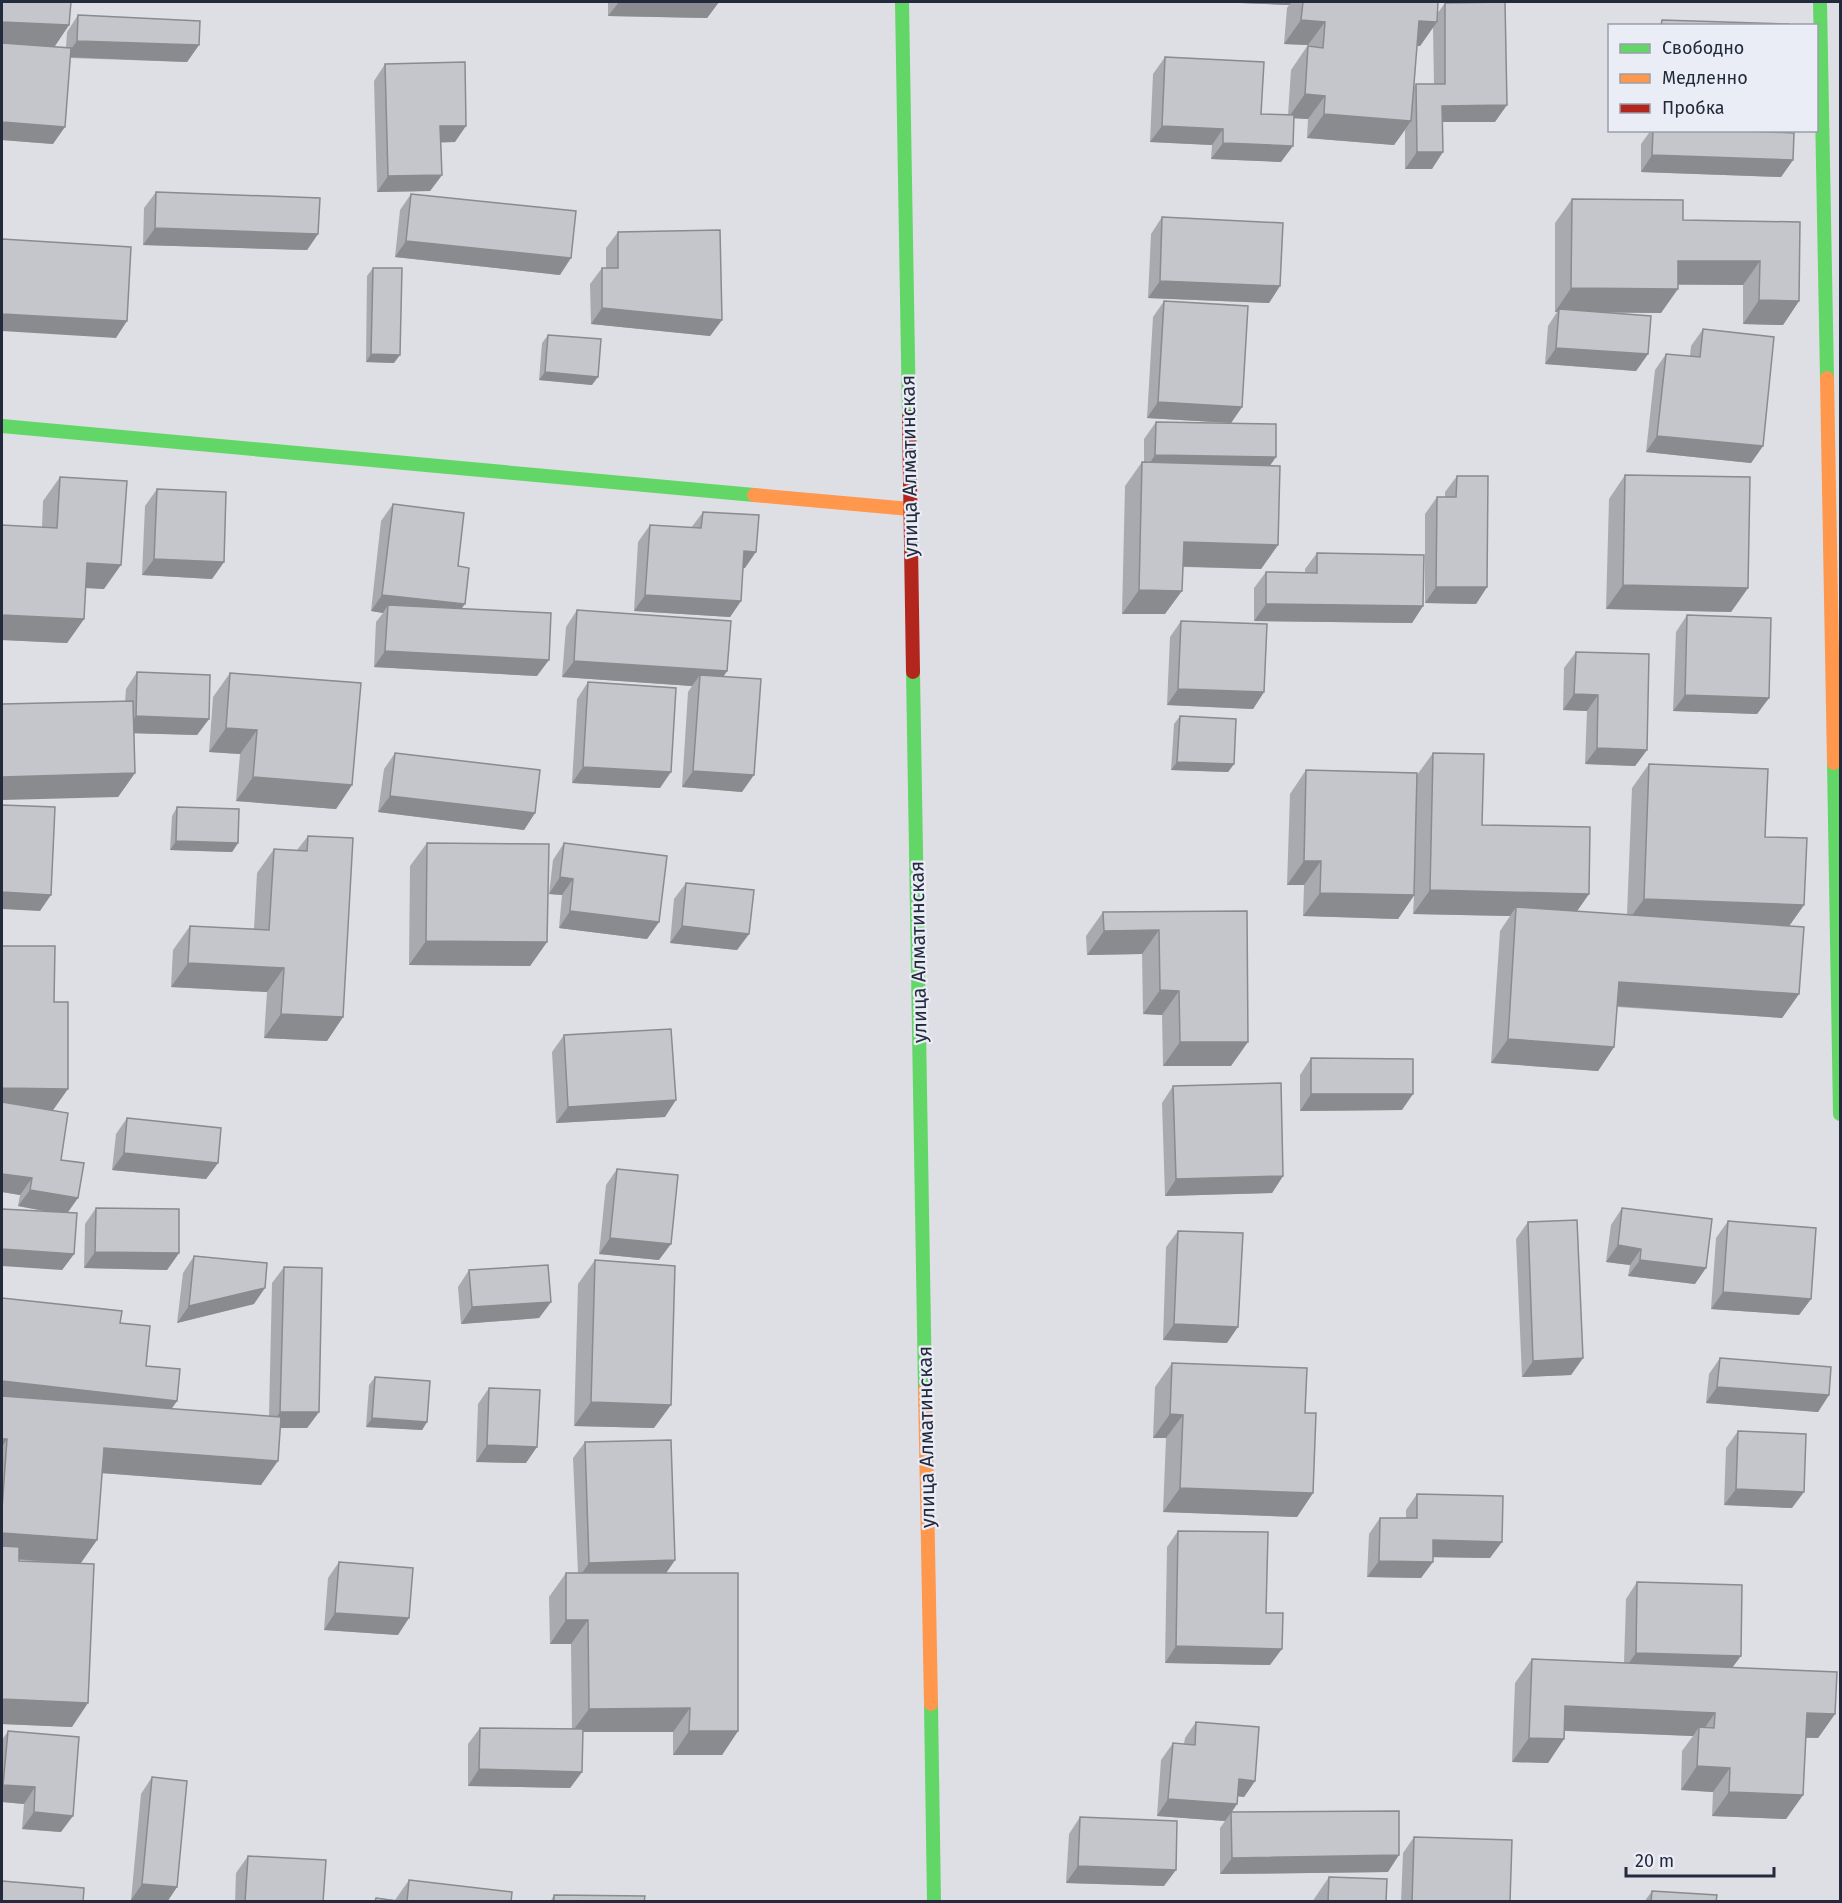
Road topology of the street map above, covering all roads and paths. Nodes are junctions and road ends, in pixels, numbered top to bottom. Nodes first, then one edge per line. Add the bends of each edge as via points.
1 (902, 2) edge
2 (1820, 2) edge
3 (2, 426) edge
4 (910, 508) junction
5 (1840, 1114) edge
6 (934, 1902) edge

1 - 4 street, улица Алматинская
2 - 5 street
3 - 4 street
4 - 6 street, улица Алматинская

